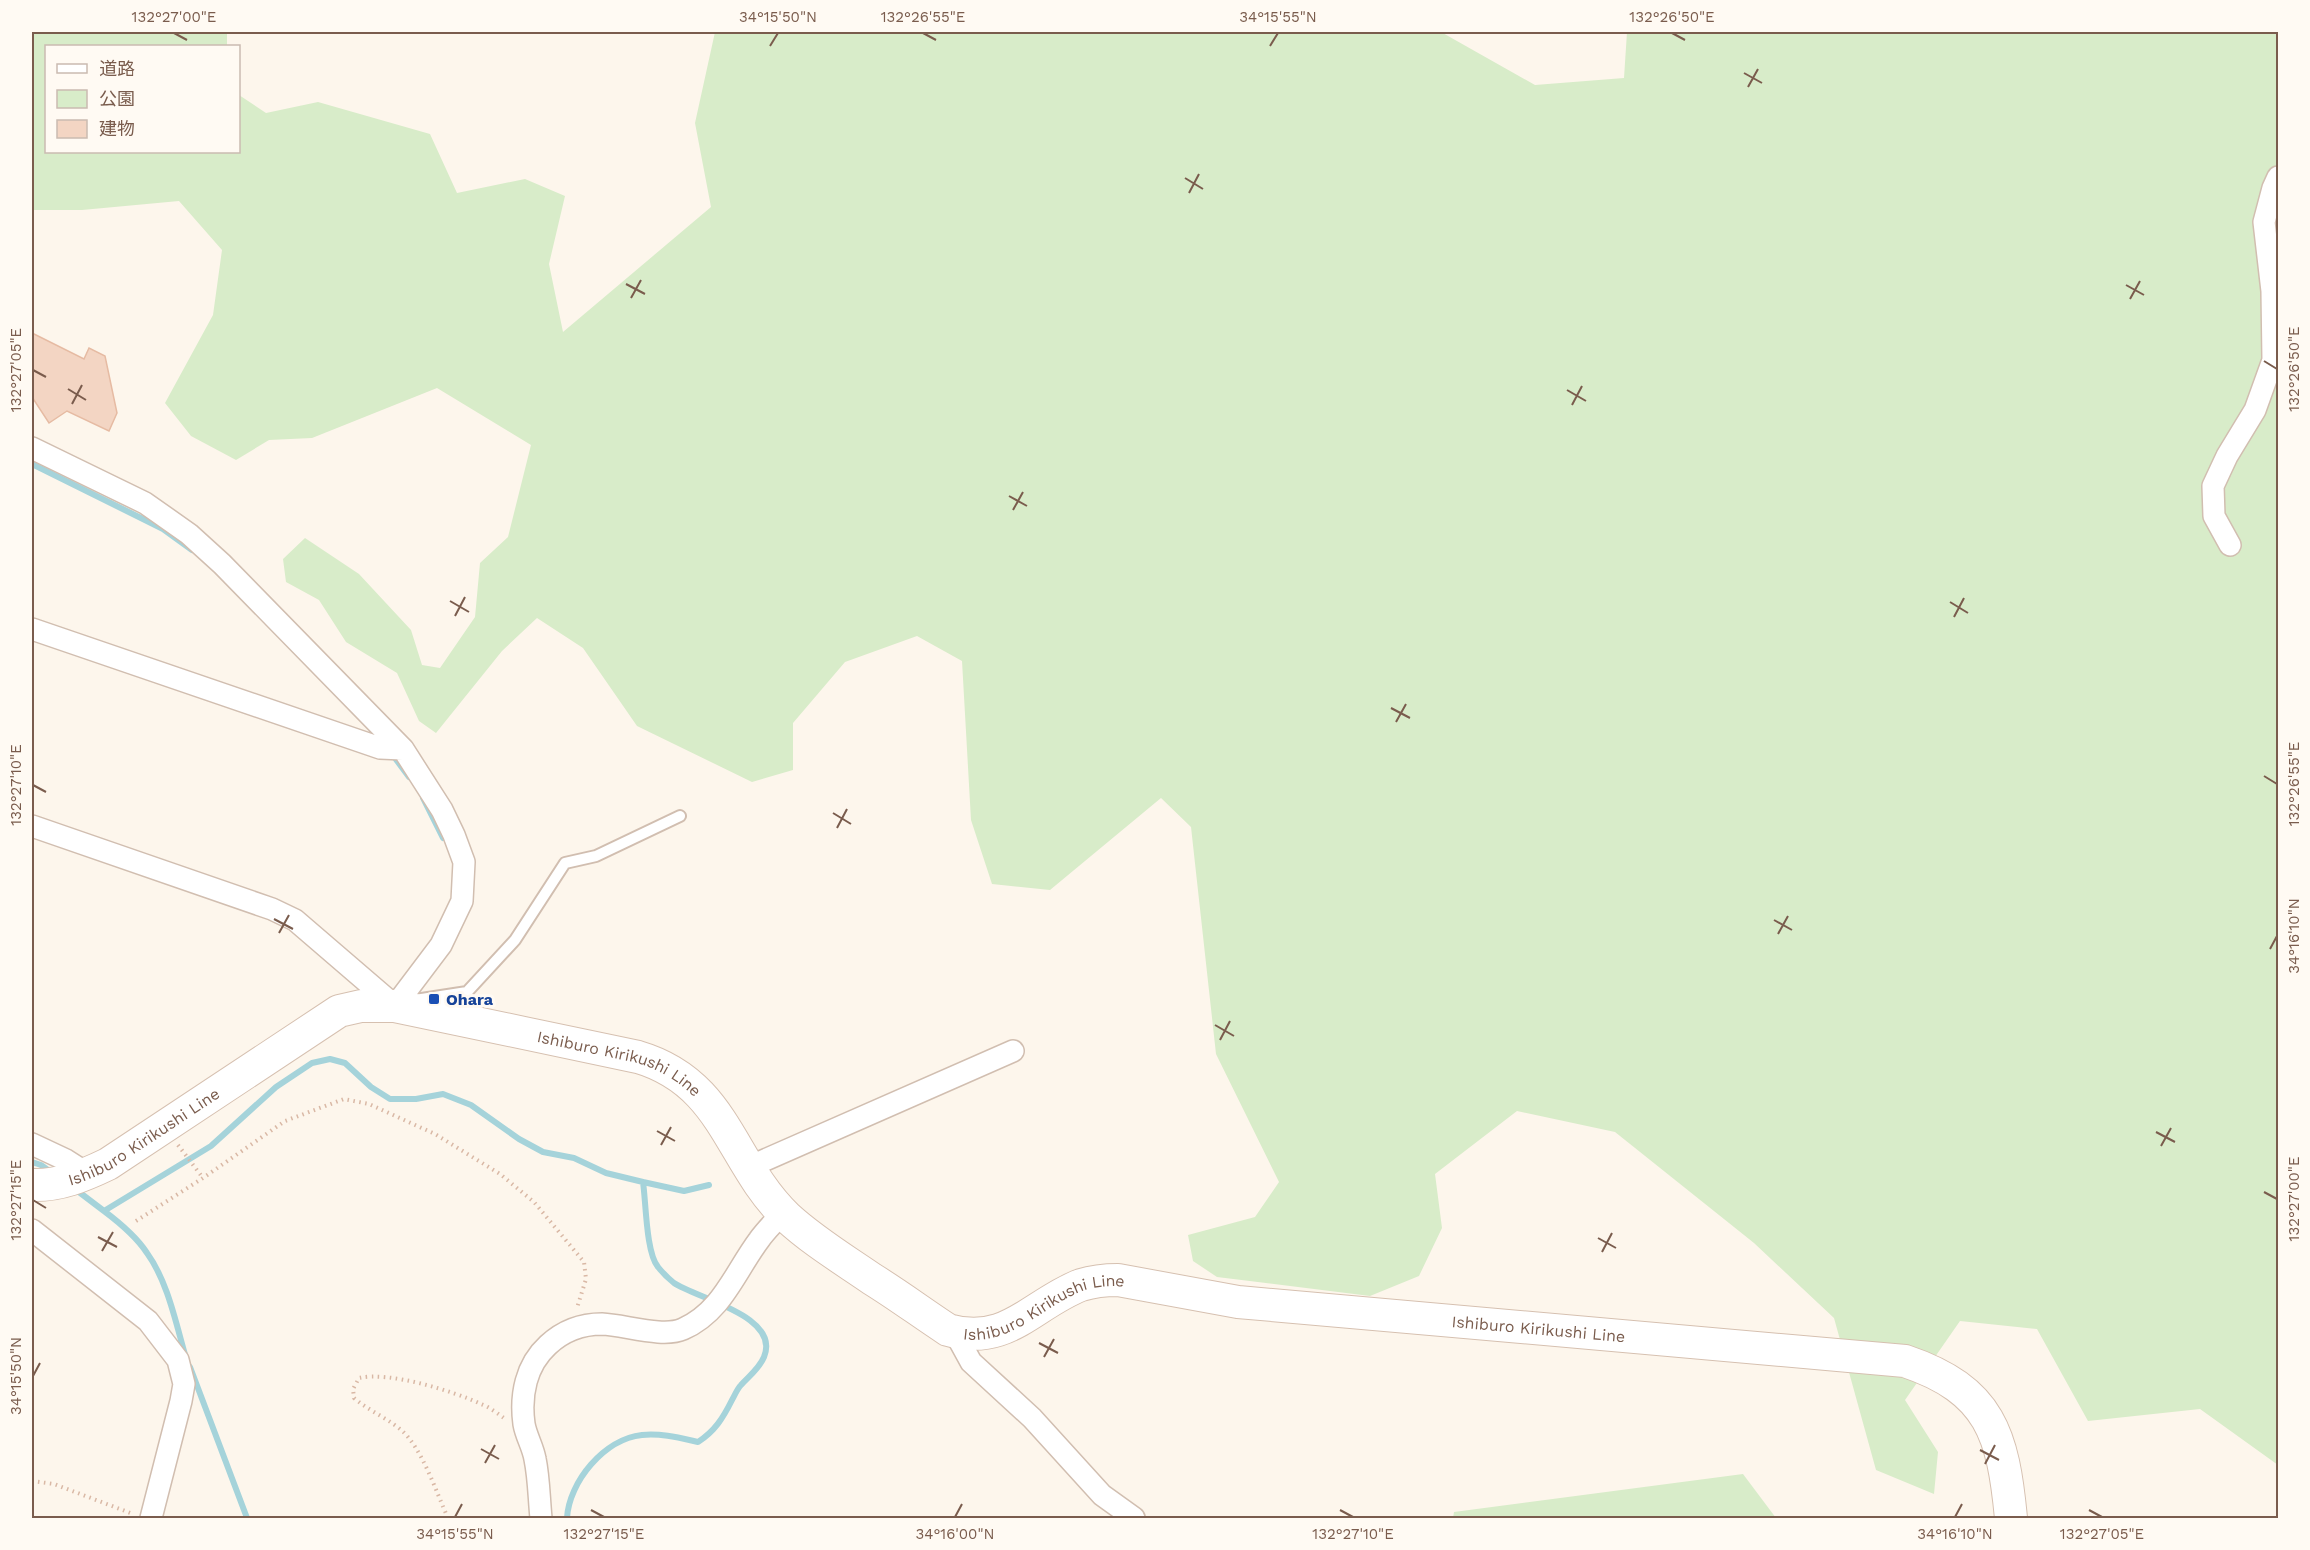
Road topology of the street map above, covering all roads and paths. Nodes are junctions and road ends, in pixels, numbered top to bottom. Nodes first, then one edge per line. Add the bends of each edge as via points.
1 (2278, 177) edge
2 (32, 448) edge
3 (2230, 545) dead end
4 (32, 630) edge
5 (403, 749) junction
6 (680, 816) dead end
7 (32, 826) edge
8 (395, 1006) junction
9 (1013, 1051) dead end
10 (165, 1128) junction
11 (32, 1144) edge
12 (749, 1167) junction
13 (202, 1178) junction
14 (62, 1180) edge
15 (783, 1212) junction
16 (136, 1221) dead end
17 (32, 1230) edge
18 (576, 1327) junction
19 (954, 1331) junction
20 (524, 1426) junction
21 (32, 1481) edge
22 (143, 1516) edge
23 (448, 1518) edge
24 (541, 1518) edge
25 (1134, 1518) edge
26 (2011, 1518) edge

1 - 3 street via 2264,222 2272,291 2273,360 2255,410 2213,486 2214,516
2 - 5 street via 145,503 189,534
4 - 5 street via 380,748
5 - 8 street via 442,810 464,862 462,901 454,918 441,945
6 - 8 lane via 596,856 566,863 515,940 467,992
7 - 8 street via 295,920
8 - 10 main road, Ishiburo Kirikushi Line via 360,1006 339,1011
8 - 12 main road, Ishiburo Kirikushi Line via 638,1057 663,1066 699,1091
9 - 12 street
10 - 13 path
10 - 14 main road, Ishiburo Kirikushi Line via 108,1164
11 - 14 street via 66,1160
12 - 15 main road, Ishiburo Kirikushi Line
13 - 16 path
13 - 18 path via 285,1120 344,1099 369,1104 435,1134 500,1174 534,1202 584,1262 586,1278
15 - 18 street via 706,1316 691,1325 671,1333 622,1325
15 - 19 main road, Ishiburo Kirikushi Line via 816,1241
17 - 22 street via 147,1321 178,1360 184,1384 181,1401
18 - 20 street via 558,1335 529,1368 523,1398
19 - 25 street via 971,1362 1032,1418 1102,1495
19 - 26 main road, Ishiburo Kirikushi Line via 987,1334 1006,1328 1080,1286 1118,1280 1238,1302 1905,1361 1953,1382 1989,1421 2006,1471
20 - 23 path via 512,1424 483,1404 453,1393 405,1380 359,1378 353,1389 354,1398 401,1430 418,1452
20 - 24 street via 535,1459
21 - 22 path via 54,1484

